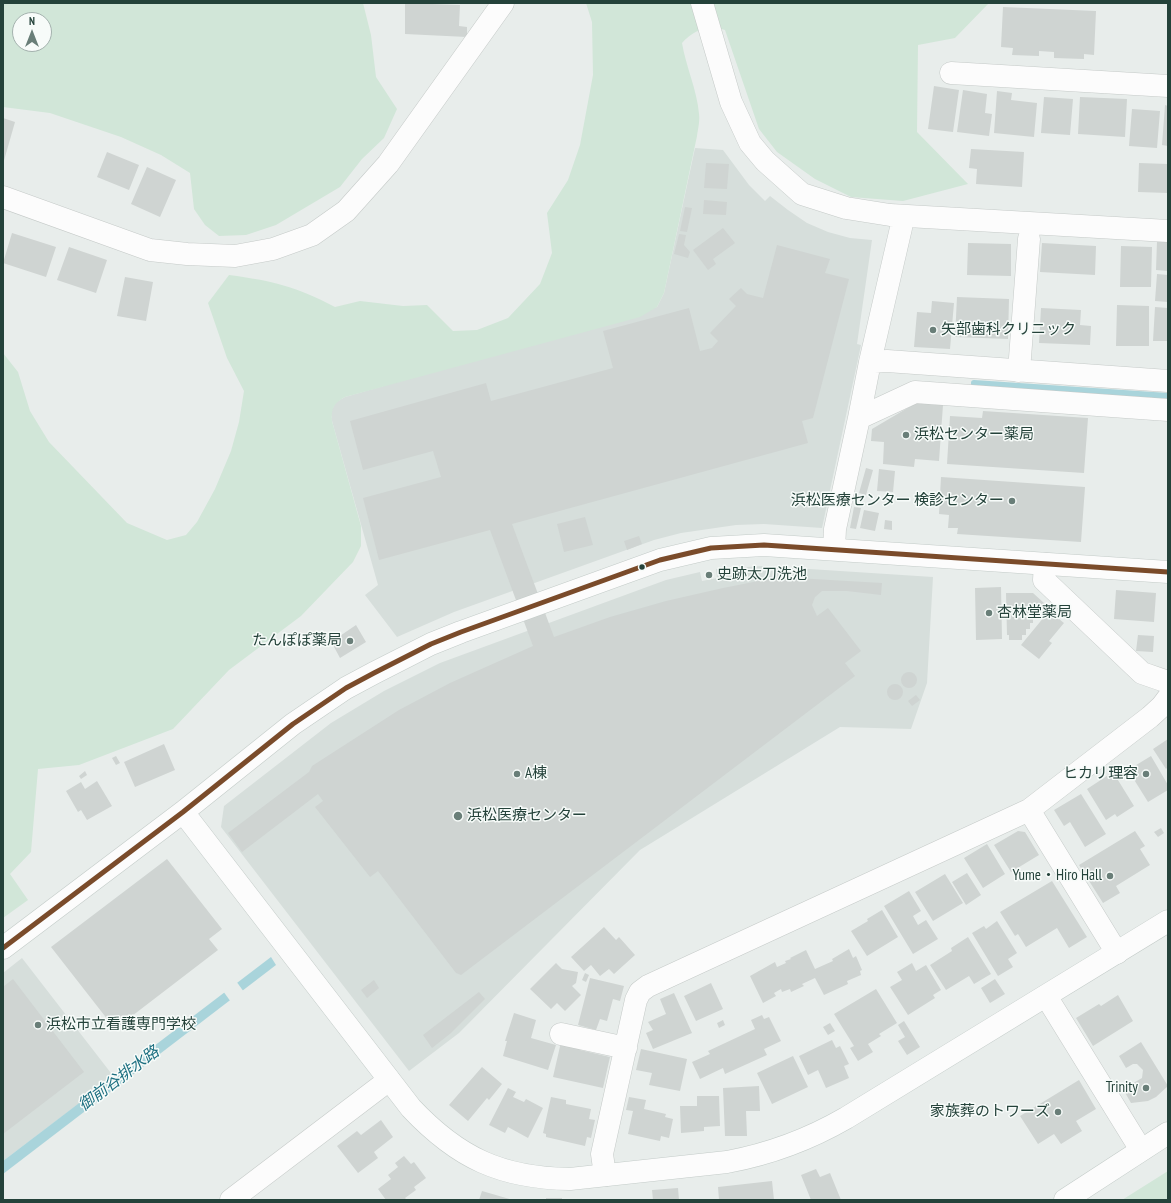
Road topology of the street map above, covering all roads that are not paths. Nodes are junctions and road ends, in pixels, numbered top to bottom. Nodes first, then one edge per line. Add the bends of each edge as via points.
1 (702, 3) edge
2 (496, 6) edge
3 (951, 73) dead end
4 (1168, 86) edge
5 (3, 196) edge
6 (901, 228) dead end
7 (1168, 232) edge
8 (1029, 239) dead end
9 (870, 362) junction
10 (1019, 371) junction
11 (1168, 381) edge
12 (1168, 410) edge
13 (859, 418) junction
14 (834, 549) junction
15 (1045, 564) junction
16 (1168, 572) edge
17 (1168, 682) edge
18 (1168, 698) edge
19 (1029, 810) junction
20 (183, 812) junction
21 (1168, 921) edge
22 (3, 948) edge
23 (1117, 953) junction
24 (1046, 996) junction
25 (561, 1034) dead end
26 (626, 1048) junction
27 (389, 1080) junction
28 (1168, 1133) edge
29 (1141, 1150) junction
30 (605, 1175) junction
31 (231, 1200) edge
32 (1065, 1200) edge

1 - 7 street via 730,102 750,143 765,161 802,194 846,208 890,216
2 - 5 street via 388,164 346,211 312,235 273,249 235,256 150,250
3 - 4 street
6 - 9 street
8 - 10 street
9 - 10 street via 887,360
9 - 13 street
10 - 11 street
12 - 13 street via 916,392
13 - 14 street via 835,529
14 - 15 street
14 - 20 street via 757,545 711,548 685,553 461,632 400,659 346,688 293,724
15 - 16 street
15 - 17 street via 1044,580 1142,674
18 - 19 street via 1150,717
19 - 23 street
19 - 26 street via 648,986 640,992 636,1000
20 - 22 street
20 - 27 street
21 - 23 street
23 - 24 street
24 - 29 street
24 - 30 street via 846,1118 800,1142 727,1162
25 - 26 street
26 - 30 street via 602,1154
27 - 30 street via 433,1131 470,1157 494,1168 545,1179
27 - 31 street
28 - 29 street
29 - 32 street

